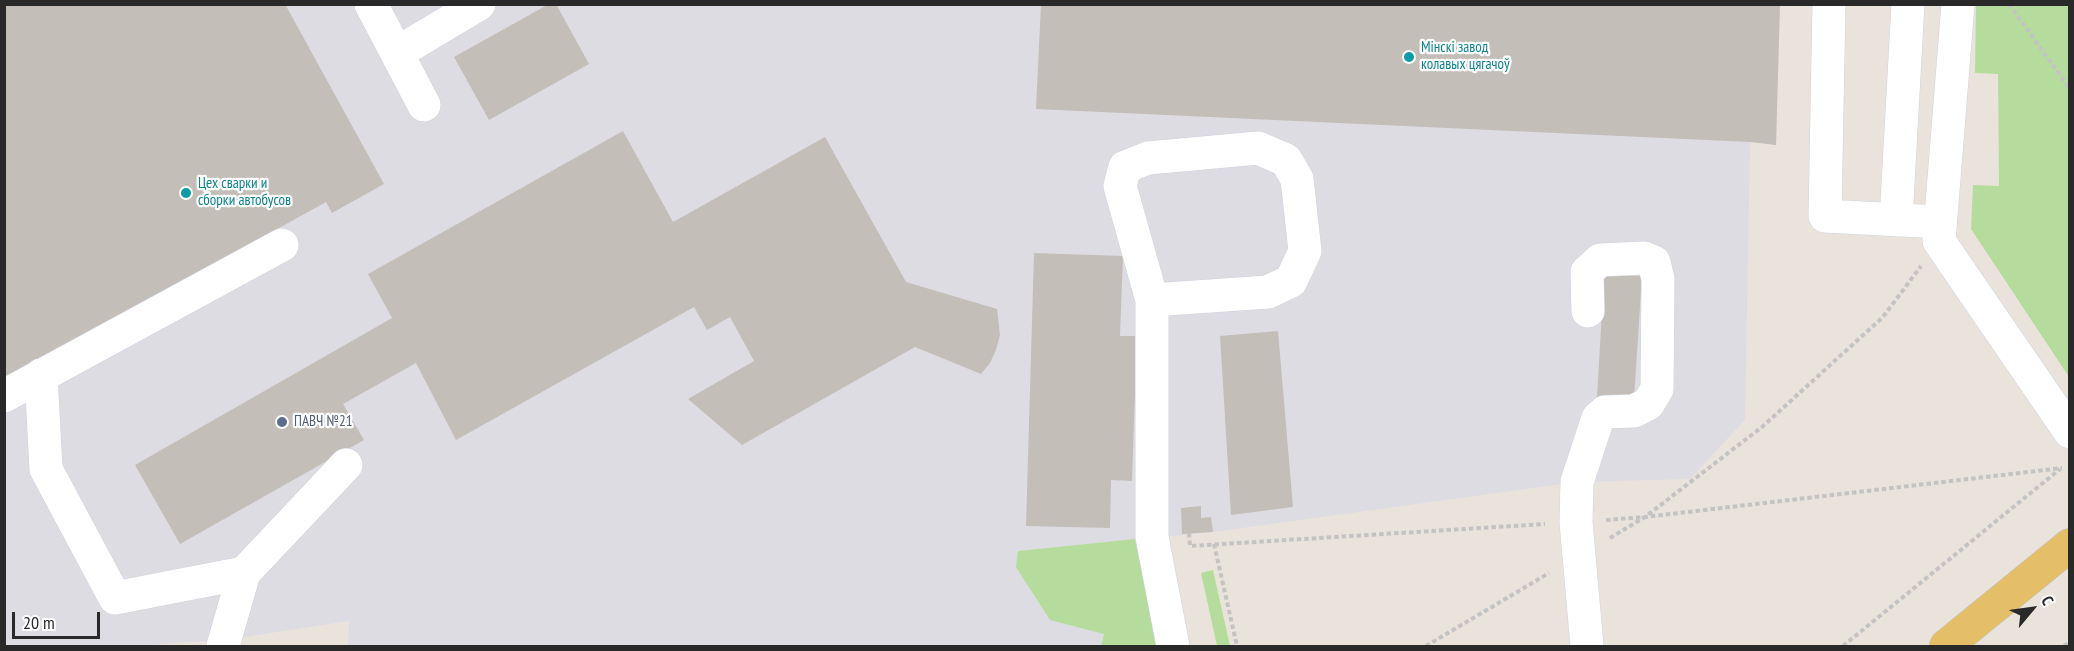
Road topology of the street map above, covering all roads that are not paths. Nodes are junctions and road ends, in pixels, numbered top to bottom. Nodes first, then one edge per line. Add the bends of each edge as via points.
1 (371, 4) edge
2 (479, 4) edge
3 (1829, 4) edge
4 (1908, 4) edge
5 (1958, 4) edge
6 (397, 53) junction
7 (424, 105) dead end
8 (1896, 220) junction
9 (1940, 232) junction
10 (282, 245) dead end
11 (1152, 300) junction
12 (1588, 310) dead end
13 (40, 375) junction
14 (4, 396) edge
15 (2070, 432) edge
16 (346, 465) dead end
17 (2070, 545) edge
18 (244, 573) junction
19 (224, 646) edge
20 (1173, 646) edge
21 (1587, 646) edge
22 (1946, 646) edge

1 - 6 lane
2 - 6 lane
3 - 8 lane via 1825,216
4 - 8 lane
5 - 9 lane
6 - 7 lane
8 - 9 lane
9 - 15 lane
10 - 13 lane
11 - 11 lane via 1120,186 1125,167 1148,158 1258,148 1286,160 1296,179 1305,251 1291,281 1268,292
11 - 20 lane via 1152,537
12 - 21 lane via 1587,272 1600,260 1644,258 1654,262 1658,279 1657,389 1648,404 1634,411 1605,412 1598,418 1577,482 1578,556
13 - 14 lane
13 - 18 lane via 46,469 115,598
16 - 18 lane
17 - 22 main road
18 - 19 lane

